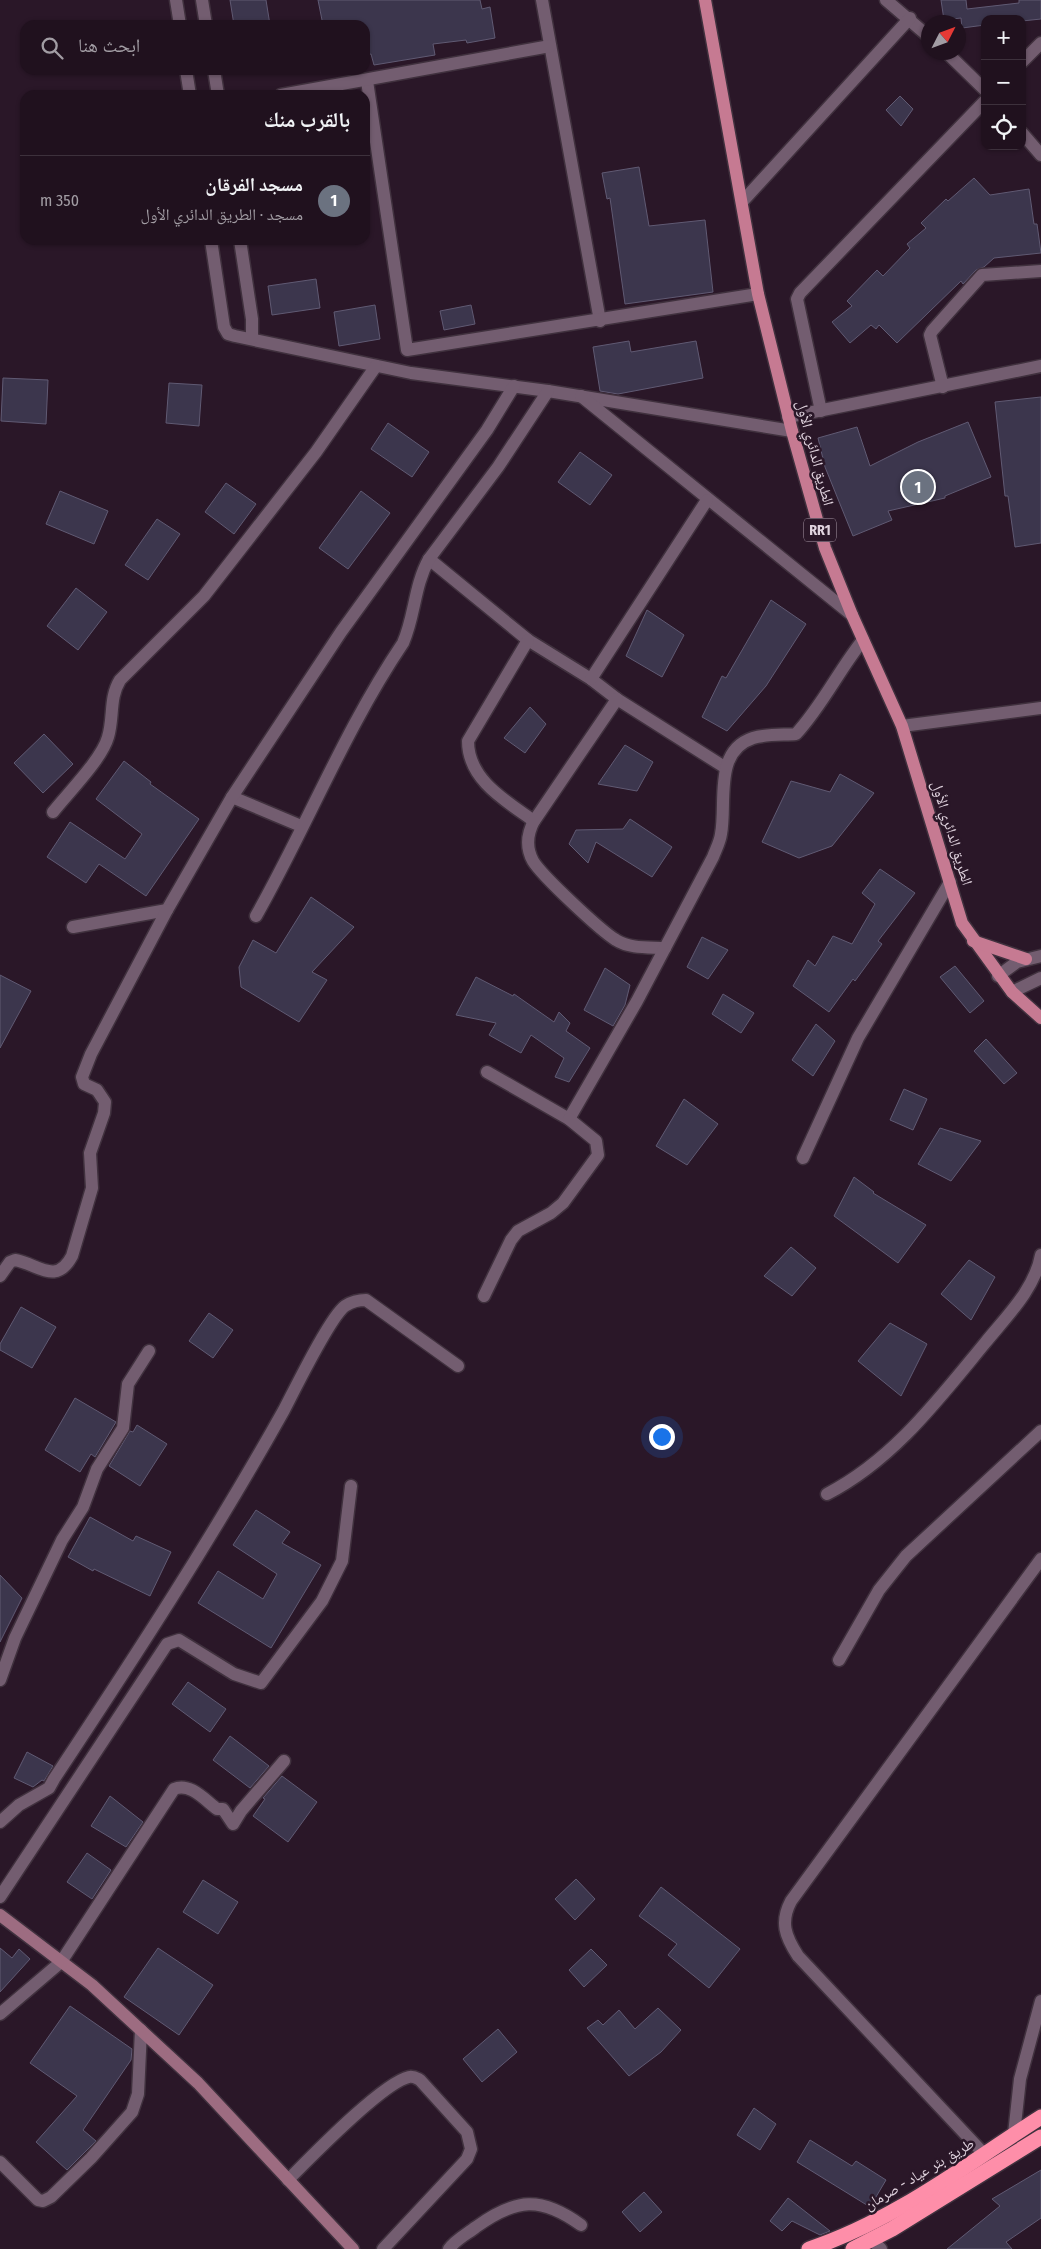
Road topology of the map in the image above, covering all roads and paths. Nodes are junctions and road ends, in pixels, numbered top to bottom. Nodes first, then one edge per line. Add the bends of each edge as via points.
1 (176, 0) edge
2 (202, 0) edge
3 (542, 0) edge
4 (705, 0) edge
5 (886, 0) edge
6 (910, 18) junction
7 (179, 20) edge
8 (205, 20) edge
9 (921, 29) edge
10 (1041, 43) edge
11 (550, 46) junction
12 (1041, 58) edge
13 (954, 60) edge
14 (1024, 60) edge
15 (1026, 60) edge
16 (187, 75) edge
17 (215, 75) edge
18 (367, 80) junction
19 (981, 86) edge
20 (189, 90) edge
21 (217, 90) edge
22 (310, 90) edge
23 (368, 90) edge
24 (370, 100) edge
25 (981, 105) edge
26 (1026, 138) edge
27 (1041, 155) edge
28 (742, 202) junction
29 (212, 245) edge
30 (241, 245) edge
31 (1041, 271) edge
32 (758, 294) junction
33 (600, 321) junction
34 (252, 338) junction
35 (407, 350) junction
36 (376, 366) junction
37 (1041, 366) edge
38 (411, 373) junction
39 (514, 386) junction
40 (943, 387) junction
41 (548, 391) junction
42 (581, 396) junction
43 (821, 411) junction
44 (788, 417) junction
45 (792, 432) junction
46 (707, 500) junction
47 (429, 559) junction
48 (852, 615) junction
49 (528, 640) junction
50 (863, 640) junction
51 (591, 679) junction
52 (616, 699) junction
53 (1041, 708) edge
54 (902, 726) junction
55 (726, 768) junction
56 (232, 797) junction
57 (53, 812) dead end
58 (534, 821) junction
59 (301, 826) junction
60 (950, 882) junction
61 (167, 910) junction
62 (256, 916) dead end
63 (73, 927) dead end
64 (973, 941) junction
65 (665, 948) junction
66 (1041, 956) edge
67 (1026, 959) junction
68 (998, 976) junction
69 (1041, 978) edge
70 (1012, 992) junction
71 (1041, 1018) edge
72 (487, 1072) dead end
73 (569, 1119) junction
74 (803, 1158) dead end
75 (1041, 1254) edge
76 (0, 1276) edge
77 (484, 1296) dead end
78 (149, 1351) dead end
79 (458, 1366) dead end
80 (1041, 1431) edge
81 (351, 1486) dead end
82 (827, 1494) dead end
83 (1041, 1559) edge
84 (839, 1660) dead end
85 (0, 1680) edge
86 (284, 1761) dead end
87 (0, 1822) edge
88 (0, 1897) edge
89 (0, 1914) edge
90 (62, 1962) junction
91 (1041, 2001) edge
92 (0, 2014) edge
93 (140, 2030) junction
94 (1041, 2117) edge
95 (1014, 2134) junction
96 (1041, 2137) edge
97 (985, 2155) junction
98 (0, 2162) edge
99 (288, 2180) junction
100 (581, 2225) dead end
101 (877, 2244) edge
102 (353, 2249) edge
103 (382, 2249) edge
104 (449, 2249) edge
105 (809, 2249) edge
106 (853, 2249) edge

1 - 7 street
2 - 8 street
3 - 11 street
4 - 28 main road, الطريق الدائري الأول / RR1
5 - 6 street
6 - 9 street
6 - 28 street
10 - 14 street
11 - 18 street
11 - 33 street
12 - 15 street
13 - 19 street
16 - 20 street
17 - 21 street
18 - 22 street
18 - 23 street
24 - 35 street
25 - 43 street via 800,293 797,299
26 - 27 street
28 - 32 main road, الطريق الدائري الأول / RR1
29 - 34 street via 224,327 228,334
30 - 34 street
31 - 40 street via 982,275 932,331 930,335
32 - 33 street
32 - 44 main road, الطريق الدائري الأول / RR1
33 - 35 street
34 - 36 street
35 - 38 street
36 - 38 street
36 - 57 street via 316,452 204,596 120,680 114,690 111,728 102,751
37 - 40 street
38 - 39 street
39 - 41 street
39 - 56 street via 487,430 341,632
40 - 43 street
41 - 42 street
41 - 47 street via 498,467
42 - 45 street
42 - 46 street
43 - 44 street
44 - 45 main road, الطريق الدائري الأول / RR1
45 - 48 main road, الطريق الدائري الأول / RR1 via 825,548
46 - 48 street
46 - 51 street
47 - 49 street
47 - 59 street via 420,574 404,643 358,715
48 - 50 main road, الطريق الدائري الأول / RR1
49 - 51 street
49 - 58 street via 468,741 468,749 481,779 496,795
50 - 54 main road, الطريق الدائري الأول / RR1
50 - 55 street via 796,734 755,738 740,744
51 - 52 street
52 - 55 street
52 - 58 street
53 - 54 street
54 - 60 main road, الطريق الدائري الأول / RR1
55 - 65 street via 721,835 713,857
56 - 59 street
56 - 61 street
58 - 65 street via 529,830 528,845 534,861 561,891 616,940 628,945
59 - 62 street
60 - 64 main road, الطريق الدائري الأول / RR1 via 962,923
60 - 74 street via 858,1038
61 - 63 street
61 - 76 street via 91,1054 82,1078 84,1084 97,1090 105,1102 90,1153 92,1188 72,1256 59,1271 51,1272 15,1260
64 - 67 main road
64 - 68 main road, الطريق الدائري الأول / RR1
65 - 73 street
66 - 67 street
67 - 68 street
68 - 70 main road, الطريق الدائري الأول / RR1
69 - 70 street
70 - 71 main road, الطريق الدائري الأول / RR1
72 - 73 street
73 - 77 street via 596,1141 598,1155 563,1203 511,1240
75 - 82 street via 1025,1294 930,1410 865,1471
78 - 85 street via 128,1384 123,1428 98,1469 83,1507 58,1549 15,1638
79 - 87 street via 366,1300 356,1300 344,1307 196,1562 49,1788 19,1805
80 - 84 street via 890,1574
81 - 88 street via 342,1561 322,1600 261,1683 234,1674 179,1640 167,1644
83 - 97 street via 785,1913 784,1929 798,1956
86 - 90 street via 233,1824 223,1809 217,1809 188,1788 180,1786 174,1789
89 - 90 street
90 - 92 street
90 - 93 street
91 - 95 street via 1020,2079
93 - 98 street via 138,2094 132,2112 51,2197 38,2200
93 - 99 street via 198,2083
94 - 95 highway, طريق بئر عياد - صرمان
95 - 97 highway, طريق بئر عياد - صرمان
96 - 101 highway
97 - 105 highway, طريق بئر عياد - صرمان via 883,2216 840,2238
99 - 102 street
99 - 103 street via 374,2100 408,2078 420,2080 466,2132 471,2149 467,2159
100 - 104 street via 550,2206 533,2203 512,2207 490,2217
101 - 106 highway

